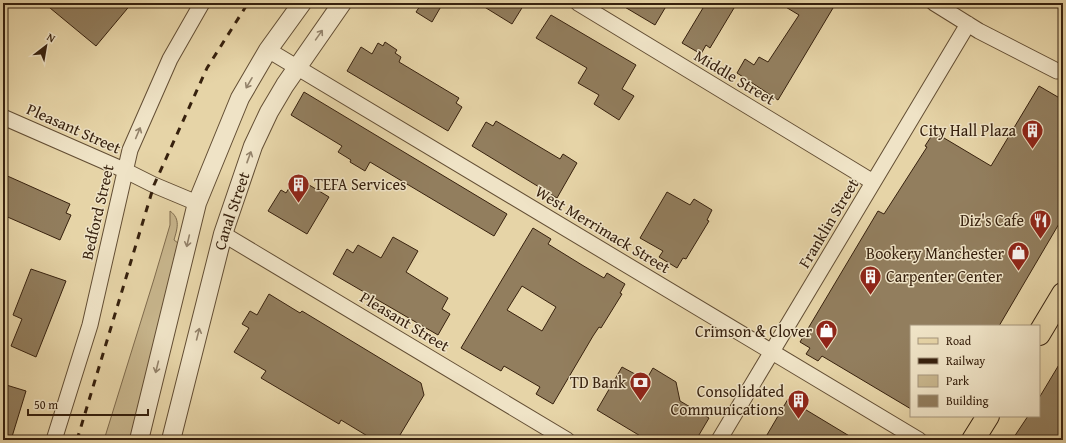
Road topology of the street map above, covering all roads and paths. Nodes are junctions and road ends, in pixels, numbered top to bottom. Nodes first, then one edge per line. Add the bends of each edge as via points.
1 (202, 3) edge
2 (302, 3) edge
3 (342, 3) edge
4 (578, 3) edge
5 (934, 3) edge
6 (968, 24) junction
7 (268, 50) junction
8 (297, 67) junction
9 (1057, 71) dead end
10 (3, 117) edge
11 (124, 170) junction
12 (873, 182) junction
13 (197, 203) junction
14 (223, 234) junction
15 (1063, 294) edge
16 (1040, 332) edge
17 (772, 351) junction
18 (987, 417) edge
19 (54, 440) edge
20 (139, 440) edge
21 (171, 440) edge
22 (568, 440) edge
23 (719, 440) edge
24 (919, 440) edge
25 (973, 440) edge

11 -> 1 street, Bedford Street via 130,150 170,59
2 - 7 street, Canal Street
8 -> 3 street, Canal Street
4 - 12 street, Middle Street
5 - 6 street
6 - 9 street
6 - 12 street, Franklin Street
7 - 8 street, West Merrimack Street
7 -> 13 street, Canal Street via 240,98
14 -> 8 street, Canal Street via 253,146 268,112
8 - 17 street, West Merrimack Street
10 - 11 street, Pleasant Street
11 - 13 street, Pleasant Street
11 - 19 street, Bedford Street via 90,326
12 - 17 street, Franklin Street
13 -> 20 street, Canal Street
21 -> 14 street, Canal Street
14 - 22 street, Pleasant Street
15 - 16 main road
17 - 23 street, Franklin Street
17 - 24 street, West Merrimack Street
18 - 25 main road

